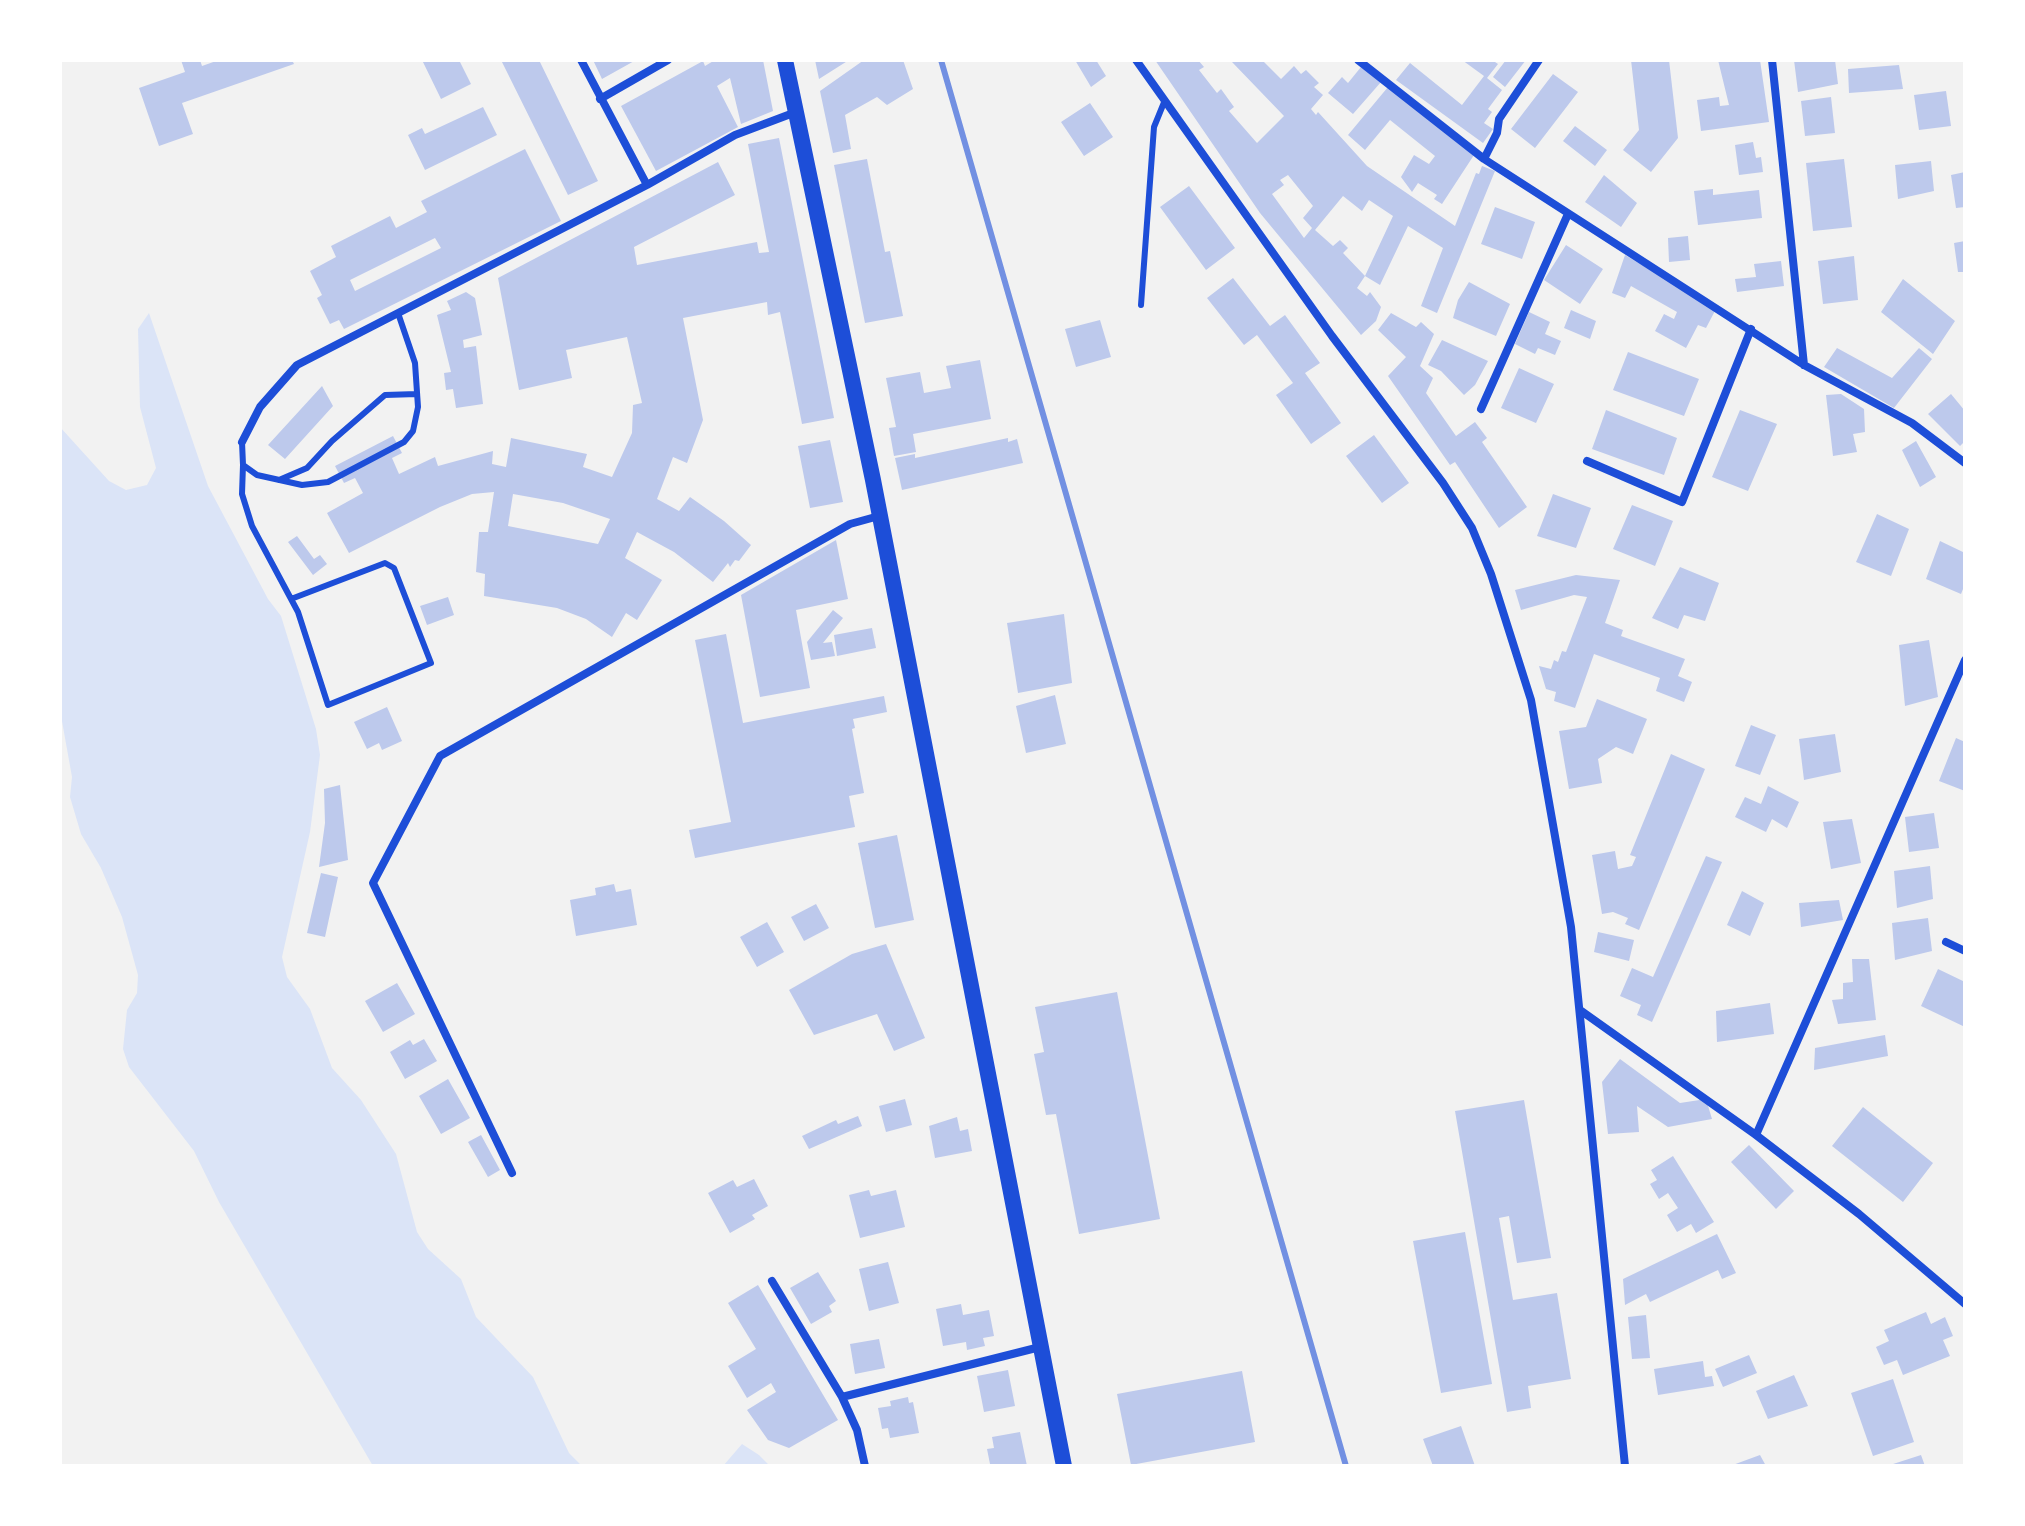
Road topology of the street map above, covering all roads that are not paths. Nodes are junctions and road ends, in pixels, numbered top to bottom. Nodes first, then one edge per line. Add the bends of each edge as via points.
1 (581, 60) edge
2 (668, 60) edge
3 (785, 60) edge
4 (1136, 60) edge
5 (1358, 60) edge
6 (1539, 60) edge
7 (1772, 60) edge
8 (600, 99) junction
9 (1165, 100) junction
10 (797, 112) junction
11 (1484, 159) junction
12 (647, 185) junction
13 (1568, 214) junction
14 (1141, 305) dead end
15 (398, 313) junction
16 (1751, 329) junction
17 (1804, 365) junction
18 (417, 394) junction
19 (1481, 409) dead end
20 (242, 442) joint
21 (1587, 461) dead end
22 (1965, 463) edge
23 (243, 465) junction
24 (279, 480) junction
25 (879, 516) junction
26 (291, 599) junction
27 (1965, 660) edge
28 (1946, 942) dead end
29 (1965, 951) edge
30 (1580, 1010) junction
31 (1756, 1135) junction
32 (512, 1173) dead end
33 (772, 1281) dead end
34 (1965, 1304) edge
35 (1040, 1347) junction
36 (842, 1397) junction
37 (865, 1466) edge
38 (1064, 1466) edge
39 (1625, 1466) edge

1 - 8 street
2 - 8 street
3 - 10 main road
4 - 9 street
5 - 11 street
6 - 11 street via 1499,119
7 - 17 street
8 - 12 street
9 - 14 lane via 1154,127
9 - 30 street via 1472,528 1531,700 1564,882
10 - 12 street via 735,135
10 - 25 main road
11 - 13 street
12 - 15 street
13 - 16 street
13 - 19 street
15 - 18 lane via 415,363
15 - 20 street via 297,365 260,407
16 - 17 street
16 - 21 street via 1682,502
17 - 22 street via 1912,423
18 - 24 lane via 385,395 307,468
18 - 24 lane via 413,431 404,442 328,482 302,485
20 - 23 lane
23 - 24 lane
23 - 26 lane via 242,494 252,526
25 - 32 street via 850,524 440,756 373,883
25 - 35 main road
26 - 26 lane via 328,705 431,663 394,568 385,563
27 - 31 street
28 - 29 street
30 - 31 street
30 - 39 street
31 - 34 street
33 - 36 street
35 - 36 street
35 - 38 main road
36 - 37 street

